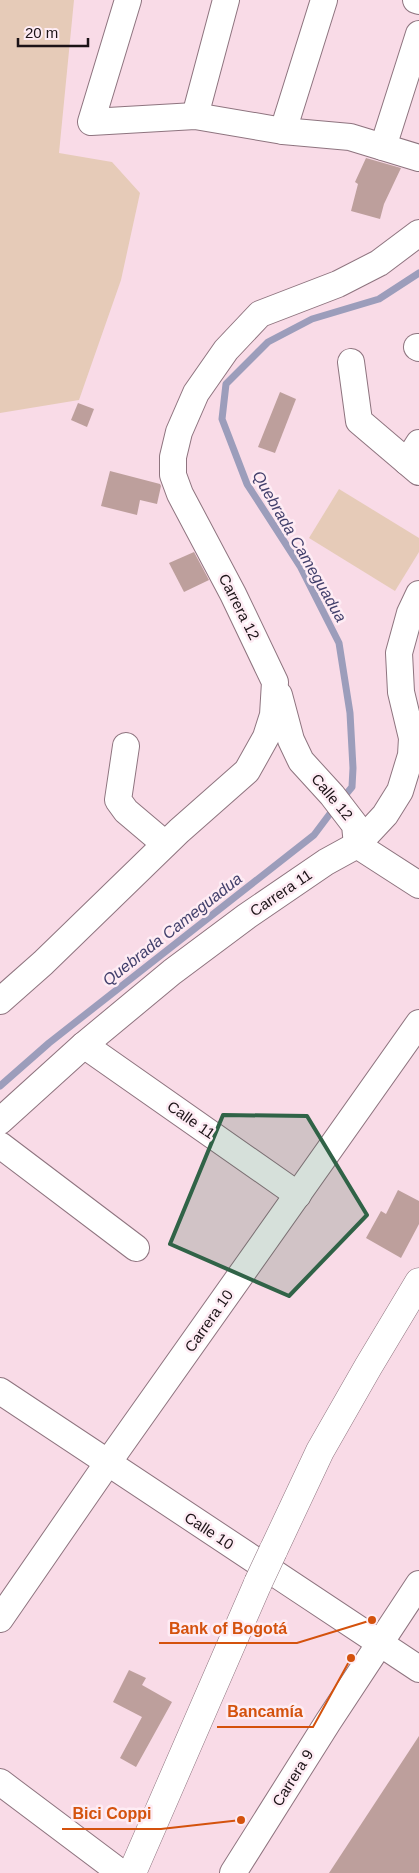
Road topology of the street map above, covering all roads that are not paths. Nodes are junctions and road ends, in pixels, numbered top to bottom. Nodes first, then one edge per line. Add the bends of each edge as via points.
1 (128, 0) edge
2 (226, 0) edge
3 (324, 0) edge
4 (419, 34) edge
5 (195, 116) junction
6 (283, 131) junction
7 (383, 147) junction
8 (419, 158) edge
9 (419, 233) edge
10 (351, 362) dead end
11 (415, 459) edge
12 (416, 609) edge
13 (275, 682) junction
14 (126, 746) dead end
15 (415, 757) edge
16 (356, 835) junction
17 (165, 844) junction
18 (419, 885) edge
19 (0, 1001) edge
20 (419, 1023) edge
21 (84, 1046) junction
22 (0, 1121) edge
23 (0, 1145) edge
24 (298, 1195) junction
25 (136, 1248) dead end
26 (419, 1282) edge
27 (0, 1391) edge
28 (107, 1464) junction
29 (419, 1584) edge
30 (0, 1619) edge
31 (380, 1644) junction
32 (419, 1670) edge
33 (0, 1782) edge
34 (121, 1873) edge
35 (132, 1873) edge
36 (233, 1873) edge

1 - 5 street via 91,122
2 - 5 street
3 - 6 street
4 - 7 street
5 - 6 street
6 - 7 street via 350,137
7 - 8 street
9 - 13 street, Carrera 12 via 379,263 338,284 260,314 226,350 196,393 179,432 173,475 180,494
10 - 11 street via 359,421
12 - 15 street, Carrera 11 via 399,653 401,692
13 - 16 street, Calle 12 via 291,740 301,761 332,795
13 - 17 street, Carrera 12 via 273,715 266,737 248,771
14 - 17 street via 118,800 126,811
15 - 16 street, Carrera 11 via 385,815
16 - 18 street, Calle 12
16 - 21 street, Carrera 11 via 326,862 172,972
17 - 19 street, Carrera 12
20 - 24 street, Carrera 10
21 - 22 street, Carrera 11
21 - 24 street, Calle 11
23 - 25 street
24 - 28 street, Carrera 10
26 - 35 main road, bridge via 320,1451 258,1583
27 - 28 street, Calle 10
28 - 30 street, Carrera 10
28 - 31 street, Calle 10
29 - 31 street, Carrera 9
31 - 32 street, Calle 10
31 - 36 street, Carrera 9
33 - 34 street

